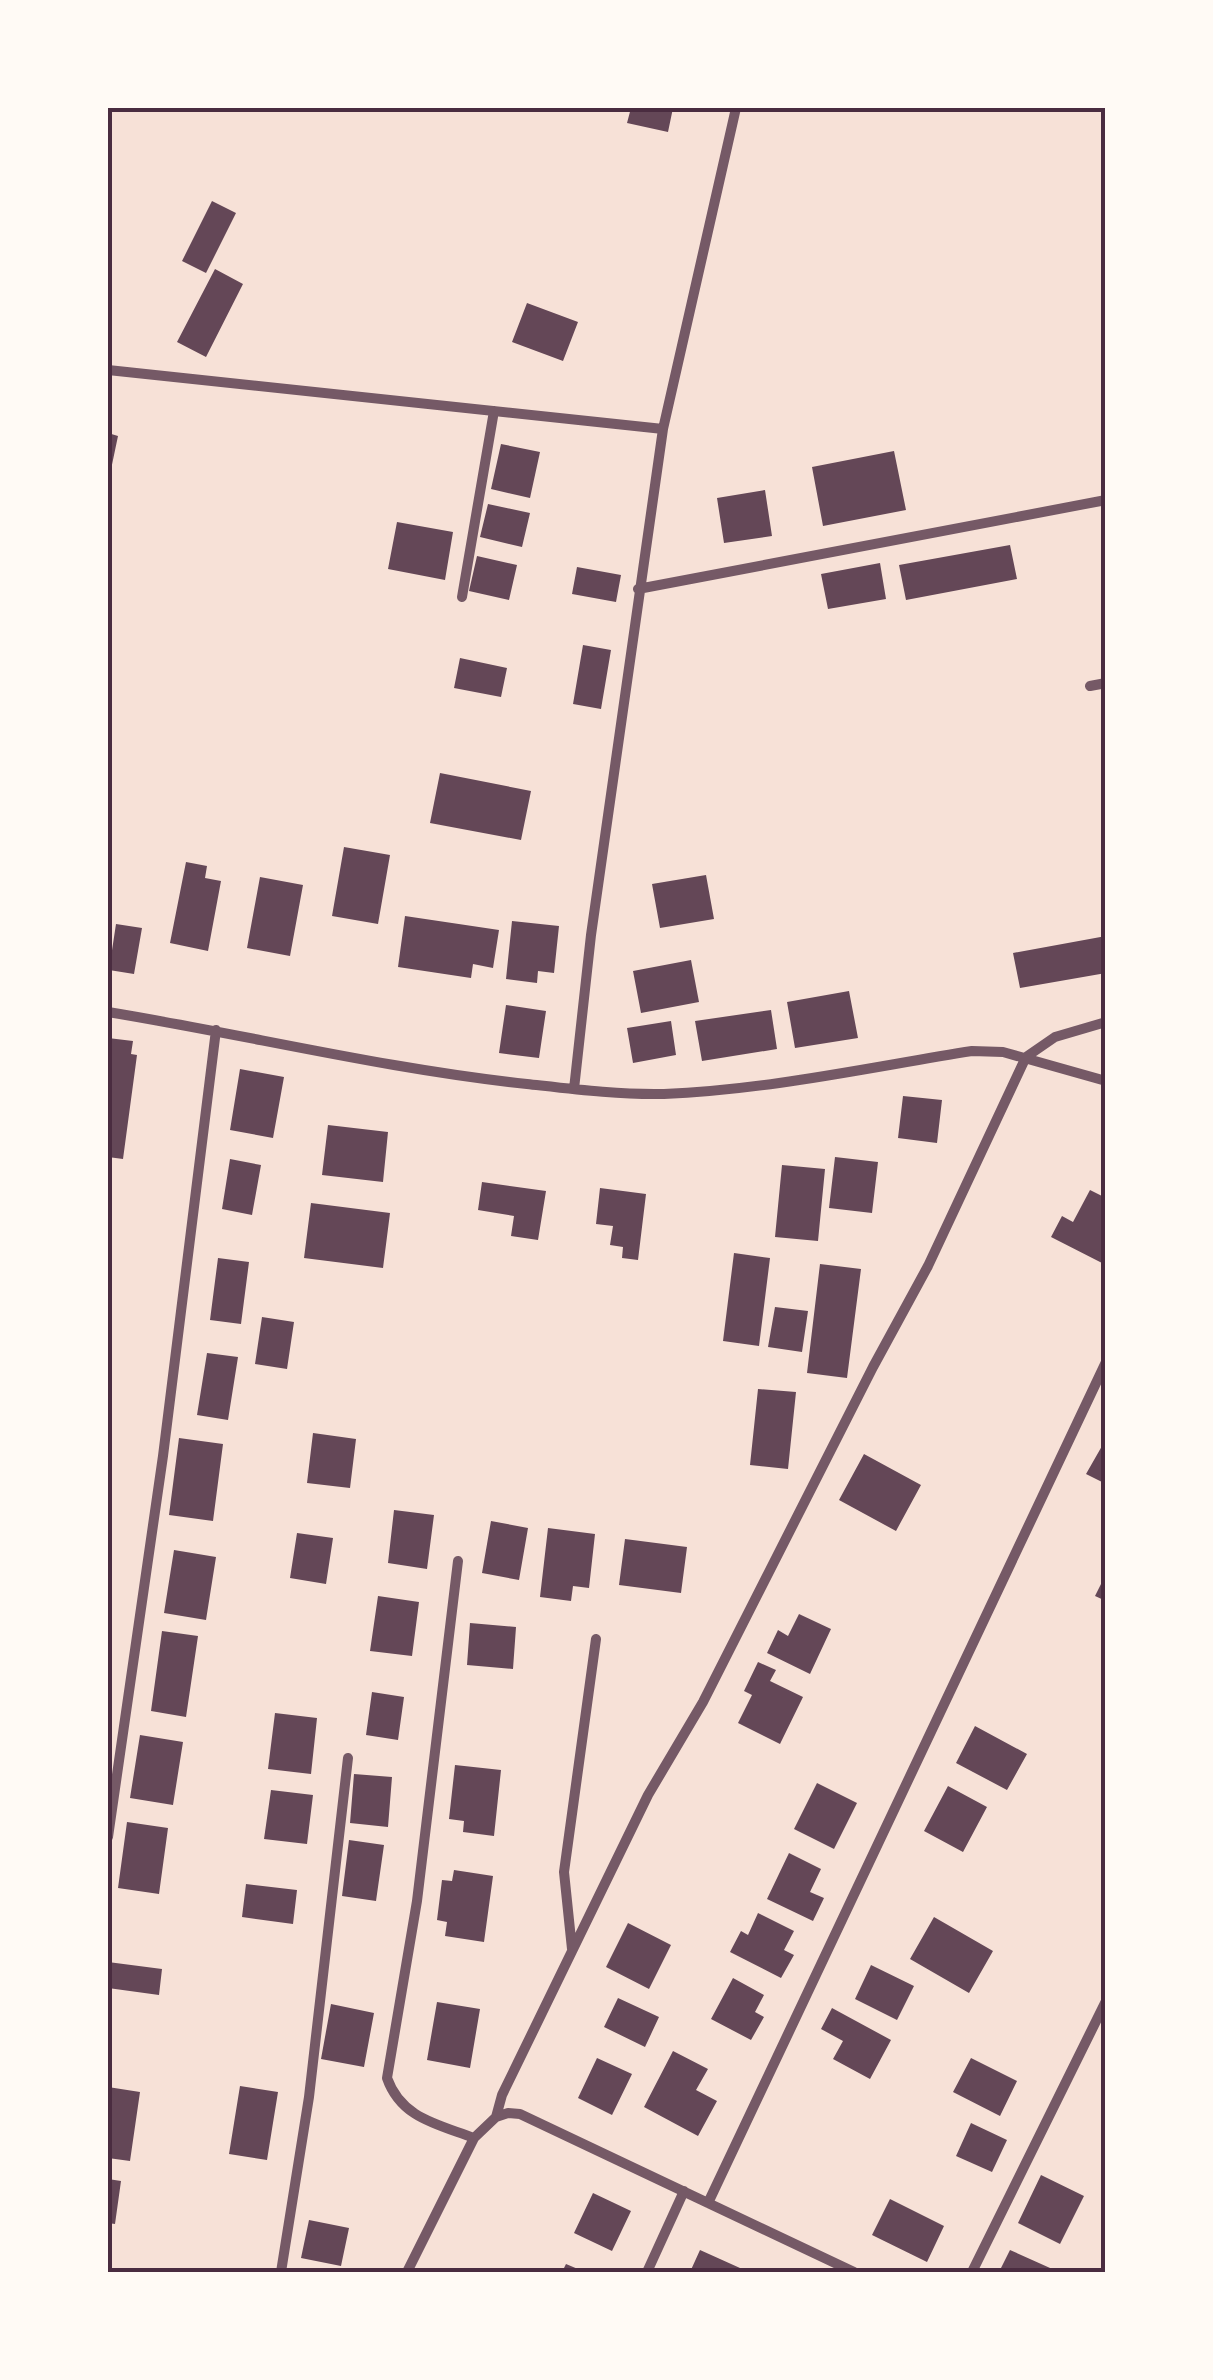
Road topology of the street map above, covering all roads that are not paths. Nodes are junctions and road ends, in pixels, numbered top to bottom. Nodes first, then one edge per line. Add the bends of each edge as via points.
1 (736, 108) edge
2 (108, 370) edge
3 (494, 412) junction
4 (663, 429) junction
5 (1106, 500) edge
6 (638, 589) junction
7 (462, 596) dead end
8 (1106, 683) edge
9 (1090, 686) dead end
10 (108, 1012) edge
11 (1106, 1022) edge
12 (216, 1030) junction
13 (1026, 1057) junction
14 (1106, 1082) edge
15 (574, 1089) junction
16 (1106, 1362) edge
17 (458, 1561) dead end
18 (596, 1639) dead end
19 (348, 1758) dead end
20 (108, 1837) edge
21 (572, 1950) junction
22 (1106, 2001) edge
23 (496, 2116) junction
24 (474, 2138) junction
25 (684, 2191) junction
26 (708, 2204) junction
27 (281, 2272) edge
28 (407, 2272) edge
29 (646, 2272) edge
30 (854, 2272) edge
31 (972, 2272) edge

1 - 4 street
2 - 3 street
3 - 4 street
3 - 7 street
4 - 6 street
5 - 6 street
6 - 15 street
8 - 9 street
10 - 12 street
11 - 13 street via 1055,1037
12 - 15 street via 435,1074
12 - 20 street
13 - 14 street
13 - 15 street via 972,1050 661,1094
13 - 21 street via 928,1266
16 - 26 street
17 - 24 street via 417,1901 387,2078 412,2115
18 - 21 street via 564,1872
19 - 27 street
21 - 23 street
22 - 31 street
23 - 24 street
23 - 25 street via 520,2114
24 - 28 street
25 - 26 street
25 - 29 street
26 - 30 street

